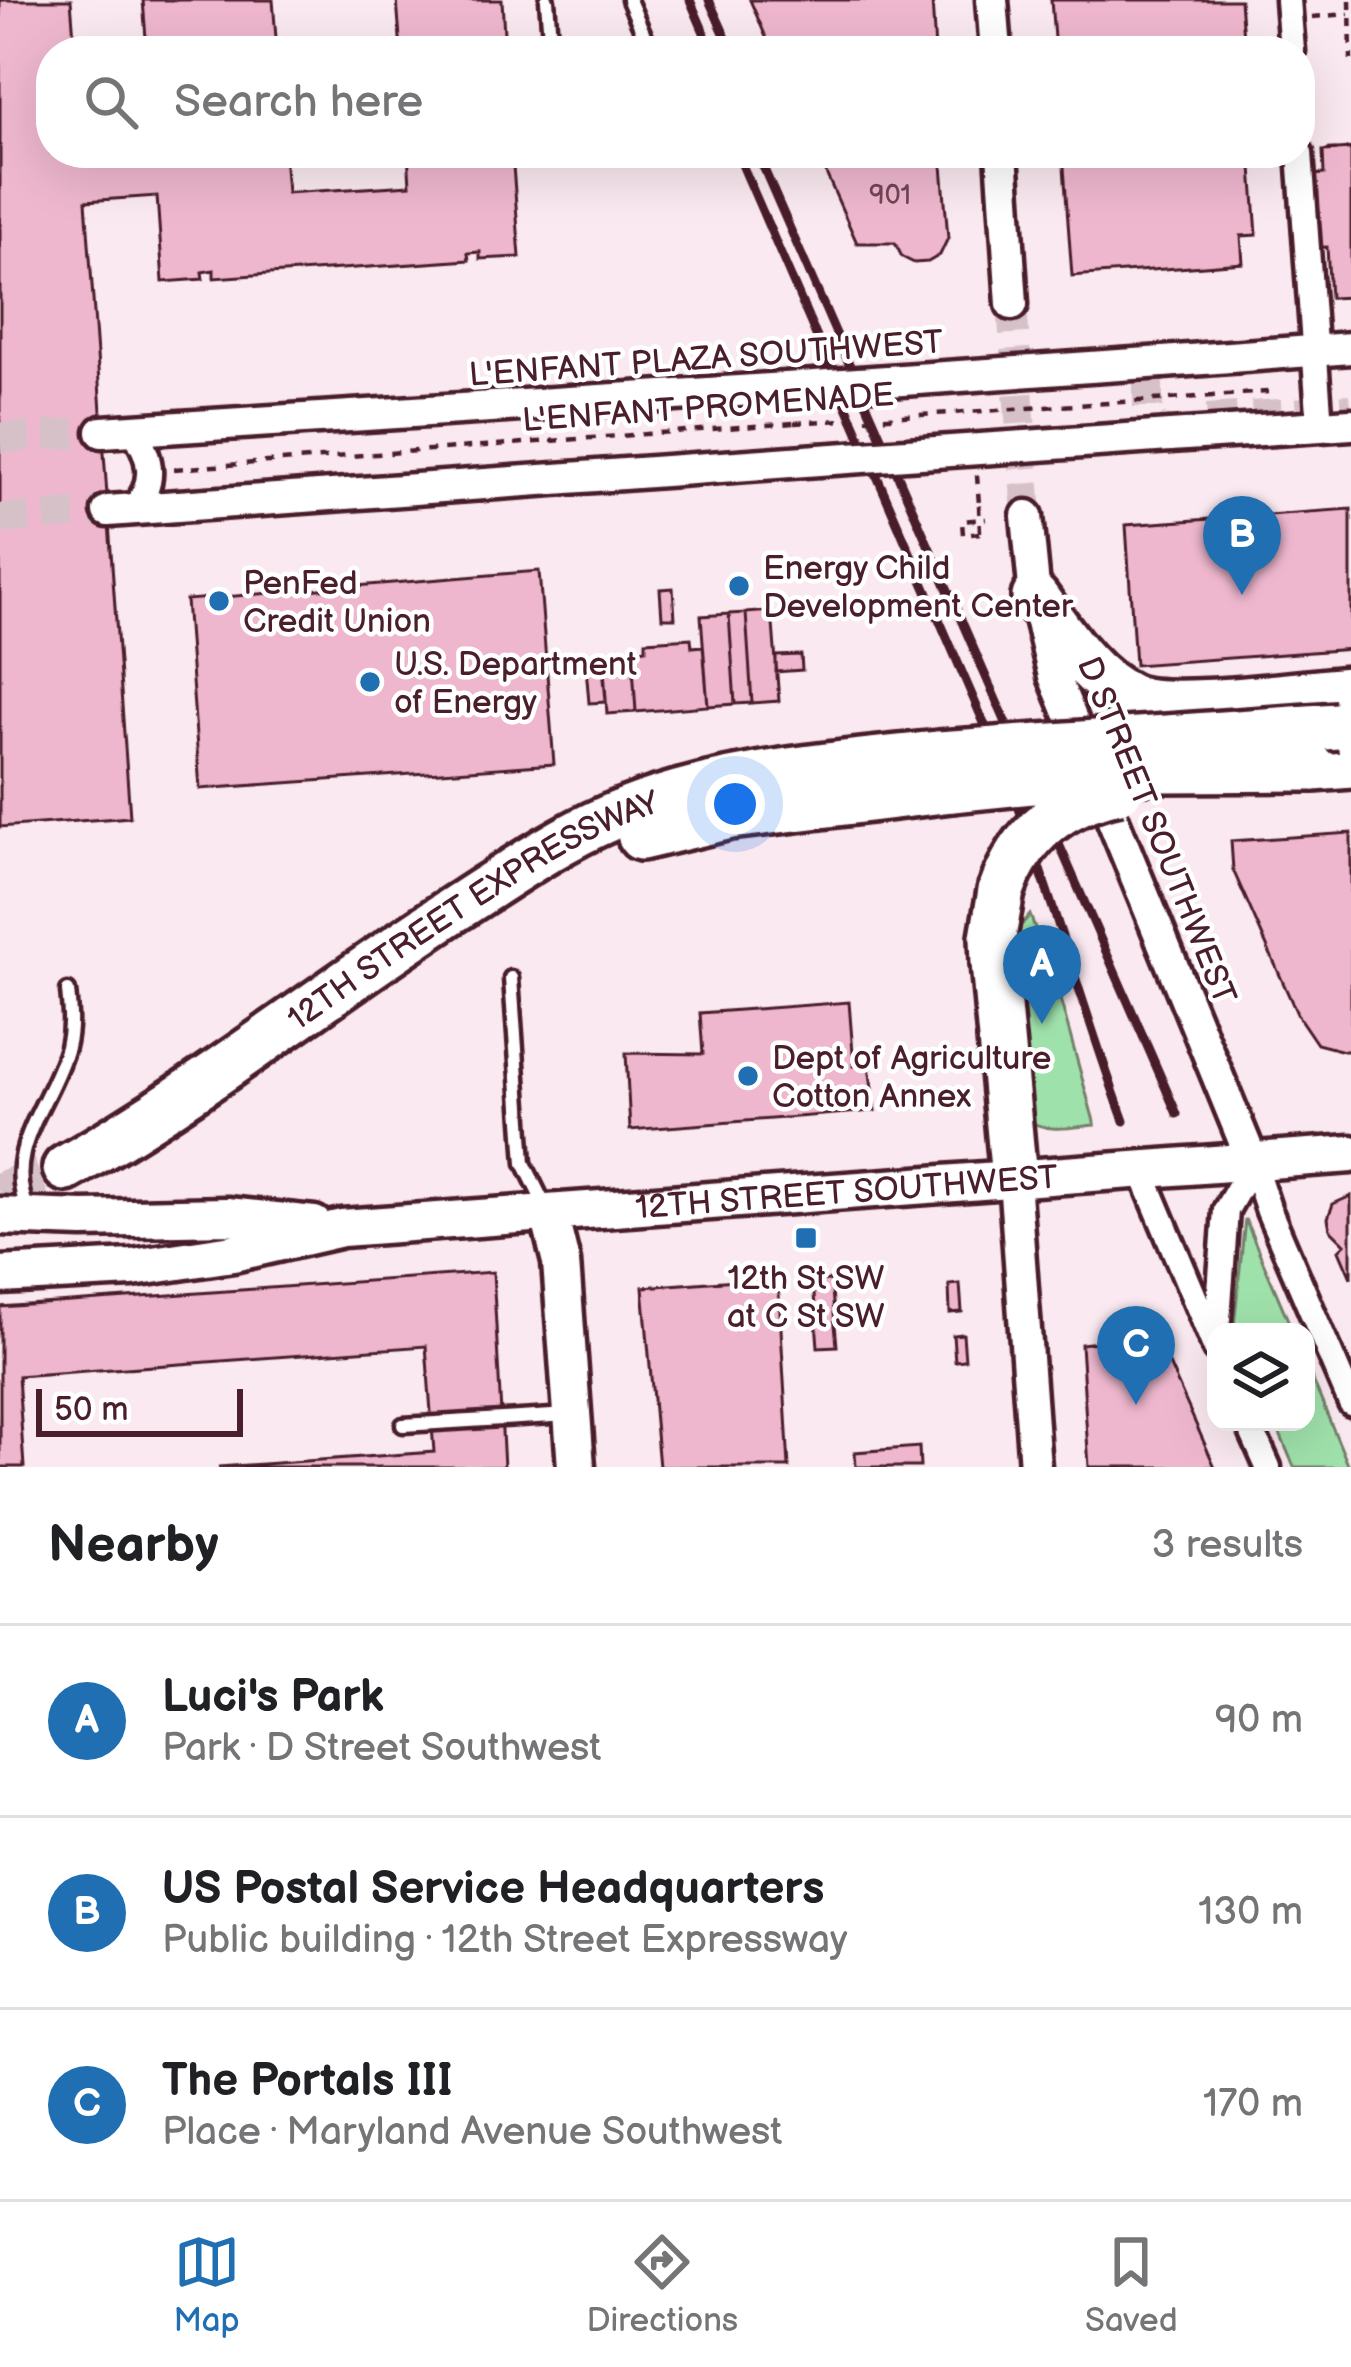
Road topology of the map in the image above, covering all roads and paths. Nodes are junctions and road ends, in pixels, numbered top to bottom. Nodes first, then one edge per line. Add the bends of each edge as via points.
1 (547, 0) edge
2 (629, 0) edge
3 (992, 0) edge
4 (1350, 0) edge
5 (1297, 9) edge
6 (1350, 14) edge
7 (550, 36) edge
8 (645, 36) edge
9 (994, 36) edge
10 (1351, 60) edge
11 (1351, 148) edge
12 (1315, 151) edge
13 (1003, 168) edge
14 (1309, 168) edge
15 (1012, 304) tunnel mouth
16 (1351, 348) edge
17 (1315, 351) junction
18 (1268, 392) dead end
19 (1335, 425) edge
20 (133, 430) junction
21 (102, 432) tunnel mouth
22 (151, 470) junction
23 (979, 505) dead end
24 (120, 510) joint
25 (1027, 516) tunnel mouth
26 (986, 519) dead end
27 (1035, 597) junction
28 (1341, 735) edge
29 (511, 978) dead end
30 (68, 991) dead end
31 (1351, 1154) edge
32 (1253, 1163) junction
33 (66, 1168) tunnel mouth
34 (1141, 1170) junction
35 (1014, 1179) junction
36 (549, 1214) junction
37 (16, 1217) edge
38 (342, 1228) junction
39 (233, 1253) junction
40 (0, 1275) edge
41 (1218, 1323) edge
42 (1207, 1327) edge
43 (1351, 1403) edge
44 (572, 1414) junction
45 (403, 1425) dead end
46 (1252, 1431) edge
47 (576, 1467) edge
48 (1035, 1467) edge
49 (1268, 1467) edge

1 - 7 lane
2 - 8 lane
3 - 9 street
4 - 6 path
5 - 6 path
6 - 10 path
11 - 12 path
13 - 15 street
14 - 17 street
16 - 17 street, L'ENFANT PLAZA SOUTHWEST
17 - 19 street
17 - 20 street, L'ENFANT PLAZA SOUTHWEST, bridge
18 - 22 path, L'ENFANT PROMENADE, bridge
19 - 24 street, bridge
20 - 21 street, L'ENFANT PLAZA SOUTHWEST
20 - 22 street
22 - 24 street via 148,488
23 - 26 path, bridge via 980,533 963,535 962,521
25 - 27 street, D STREET SOUTHWEST
27 - 28 highway via 1099,675 1127,696
27 - 32 street, D STREET SOUTHWEST via 1070,721
28 - 33 highway, 12TH STREET EXPRESSWAY, bridge via 1155,769 792,770 609,818 498,881
28 - 35 highway, bridge via 1090,797 1033,833 1000,891 993,937
29 - 36 lane via 524,1162
30 - 37 lane via 66,1051 17,1157
31 - 32 main road, 12TH STREET SOUTHWEST
32 - 34 main road, 12TH STREET SOUTHWEST
32 - 41 street via 1226,1210
32 - 43 street
34 - 35 main road, 12TH STREET SOUTHWEST
34 - 42 street
35 - 36 main road, 12TH STREET SOUTHWEST
35 - 48 street
36 - 38 main road, 12TH STREET SOUTHWEST
36 - 44 main road via 561,1262
37 - 38 main road, 12TH STREET SOUTHWEST via 227,1216
37 - 39 main road via 76,1249
38 - 39 main road, 12TH STREET SOUTHWEST
39 - 40 main road, 12TH STREET SOUTHWEST
44 - 45 lane
44 - 47 main road
46 - 49 street

